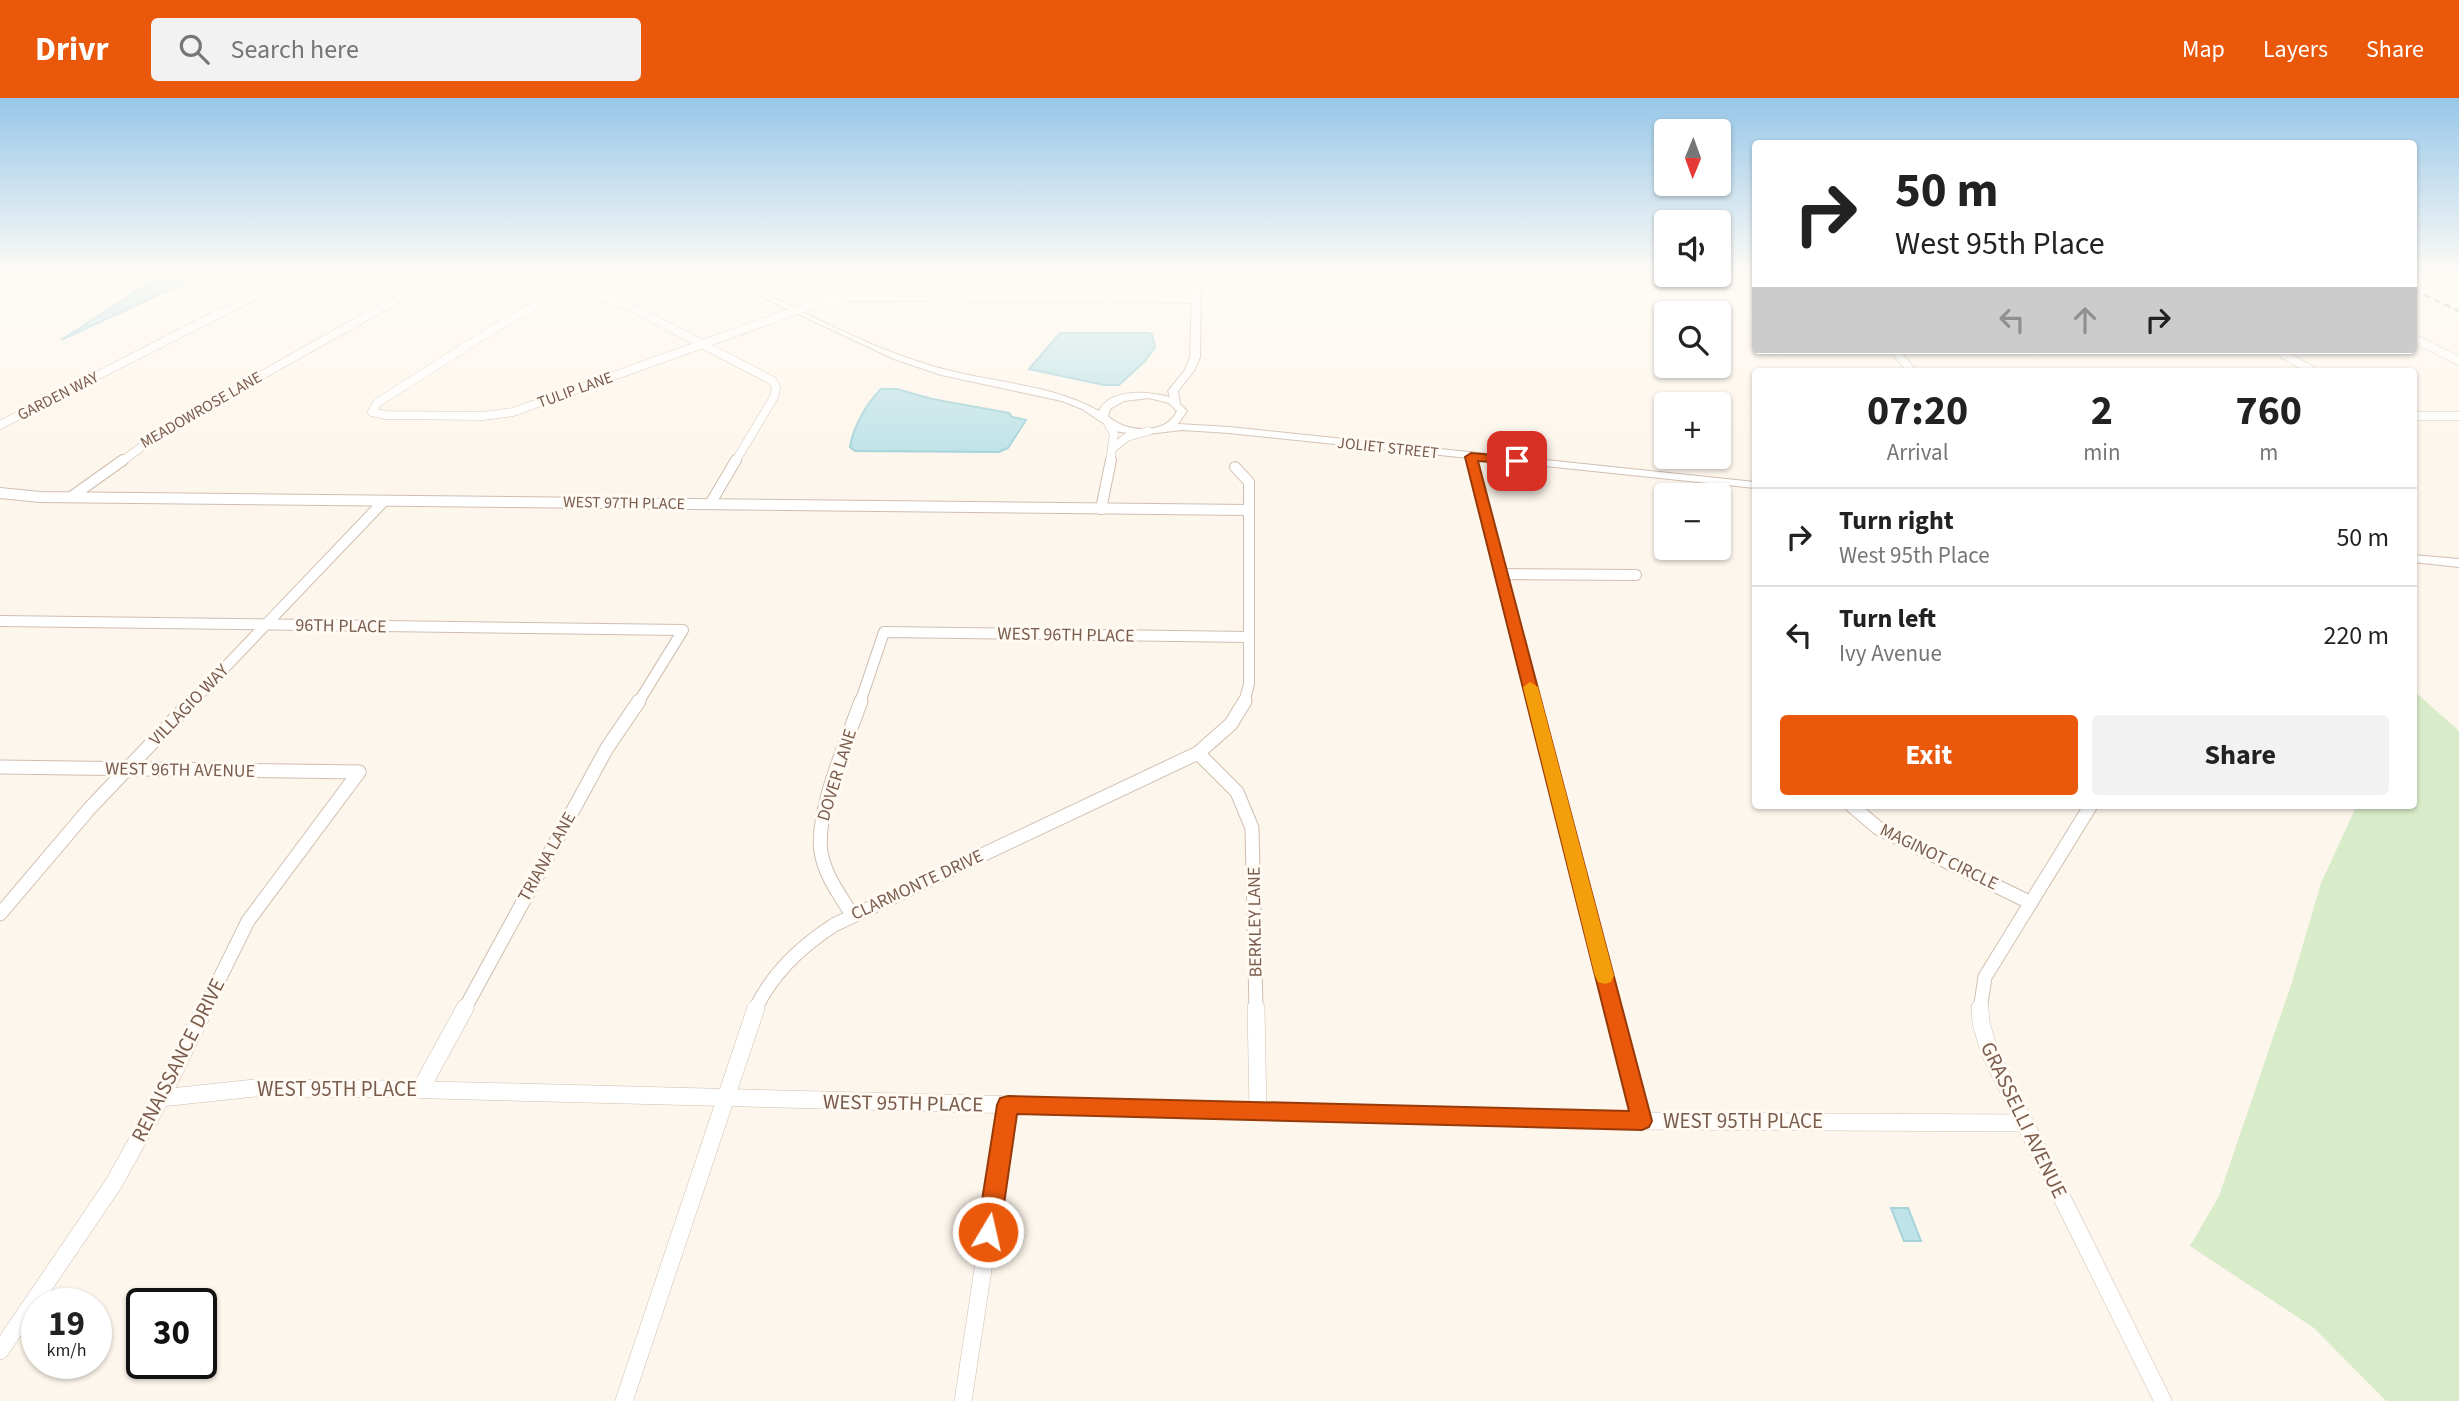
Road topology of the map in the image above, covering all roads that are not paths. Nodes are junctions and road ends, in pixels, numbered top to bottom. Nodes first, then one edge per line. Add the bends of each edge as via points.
1 (183, 332) edge
2 (339, 332) edge
3 (489, 332) edge
4 (681, 332) edge
5 (738, 332) edge
6 (845, 332) edge
7 (1195, 332) edge
8 (2417, 340) edge
9 (705, 344) junction
10 (1897, 354) edge
11 (2283, 354) edge
12 (2459, 361) edge
13 (1909, 368) edge
14 (2308, 368) edge
15 (1181, 380) junction
16 (1138, 395) junction
17 (1121, 398) junction
18 (1061, 399) junction
19 (1179, 407) junction
20 (386, 415) joint
21 (2417, 416) edge
22 (2459, 416) edge
23 (1106, 420) junction
24 (0, 425) edge
25 (1161, 429) junction
26 (1229, 430) junction
27 (1148, 431) junction
28 (1112, 449) junction
29 (1471, 457) junction
30 (1235, 467) dead end
31 (1752, 485) edge
32 (0, 493) edge
33 (71, 497) junction
34 (384, 501) junction
35 (710, 504) junction
36 (1101, 509) junction
37 (1249, 510) junction
38 (2417, 558) edge
39 (2459, 563) edge
40 (1502, 574) junction
41 (1636, 575) dead end
42 (0, 621) edge
43 (265, 625) junction
44 (682, 631) joint
45 (884, 632) joint
46 (1247, 637) junction
47 (1198, 753) junction
48 (0, 767) edge
49 (127, 769) junction
50 (359, 772) joint
51 (1856, 809) edge
52 (2089, 809) edge
53 (2031, 903) junction
54 (0, 914) edge
55 (852, 915) junction
56 (420, 1090) junction
57 (160, 1098) junction
58 (725, 1099) junction
59 (1008, 1105) junction
60 (1258, 1110) junction
61 (1642, 1121) junction
62 (2025, 1123) junction
63 (0, 1351) edge
64 (624, 1401) edge
65 (963, 1401) edge
66 (2163, 1401) edge

1 - 24 street, GARDEN WAY
2 - 33 street, MEADOWROSE LANE via 166,429
3 - 20 street via 372,408 376,414
4 - 9 street
5 - 9 street, TULIP LANE
6 - 18 street via 925,367
7 - 15 street via 1195,357
8 - 12 street
9 - 20 street, TULIP LANE via 513,412
9 - 35 street via 765,374 776,388
10 - 13 street
11 - 14 street
15 - 16 street
15 - 19 street via 1173,394
16 - 17 street
16 - 19 street, JOLIET STREET via 1163,397
17 - 18 street via 1094,403
17 - 23 street via 1107,405
18 - 23 street, JOLIET STREET via 1093,410
19 - 25 street via 1175,422
19 - 26 street, JOLIET STREET via 1194,422
21 - 22 street
23 - 27 street, JOLIET STREET via 1122,429
23 - 28 street via 1114,434
25 - 26 street, JOLIET STREET
25 - 27 street, JOLIET STREET
26 - 29 street, JOLIET STREET
27 - 28 street via 1126,438
28 - 36 street
29 - 31 street, JOLIET STREET
29 - 40 street
30 - 37 street, CLARMONTE DRIVE via 1249,482
32 - 33 street, WEST 97TH PLACE
33 - 34 street, WEST 97TH PLACE
34 - 35 street, WEST 97TH PLACE
34 - 43 street, VILLAGIO WAY
35 - 36 street, WEST 97TH PLACE
36 - 37 street, WEST 97TH PLACE
37 - 46 street, CLARMONTE DRIVE
38 - 39 street
40 - 41 street
40 - 61 street
42 - 43 street, 96TH PLACE
43 - 44 street, 96TH PLACE
43 - 49 street, VILLAGIO WAY
44 - 56 street, TRIANA LANE via 606,749
45 - 46 street, WEST 96TH PLACE
45 - 55 street, DOVER LANE via 820,833 828,876
46 - 47 street, CLARMONTE DRIVE via 1245,703 1226,732
47 - 55 street, CLARMONTE DRIVE
47 - 60 street, BERKLEY LANE via 1237,792 1252,828
48 - 49 street, WEST 96TH AVENUE
49 - 50 street, WEST 96TH AVENUE
49 - 54 street, VILLAGIO WAY via 61,839
50 - 57 street, RENAISSANCE DRIVE via 248,921
51 - 53 street, MAGINOT CIRCLE via 1878,828
52 - 53 street, GRASSELLI AVENUE
53 - 62 street, GRASSELLI AVENUE via 1985,977 1978,1008 1985,1039
55 - 58 street, CLARMONTE DRIVE via 804,945 767,986
56 - 57 street, WEST 95TH PLACE via 255,1088
56 - 58 street, WEST 95TH PLACE
57 - 63 street, RENAISSANCE DRIVE via 96,1212
58 - 59 street, WEST 95TH PLACE
58 - 64 street, CLARMONTE DRIVE
59 - 60 street, WEST 95TH PLACE
59 - 65 street
60 - 61 street, WEST 95TH PLACE
61 - 62 street, WEST 95TH PLACE
62 - 66 street, GRASSELLI AVENUE

